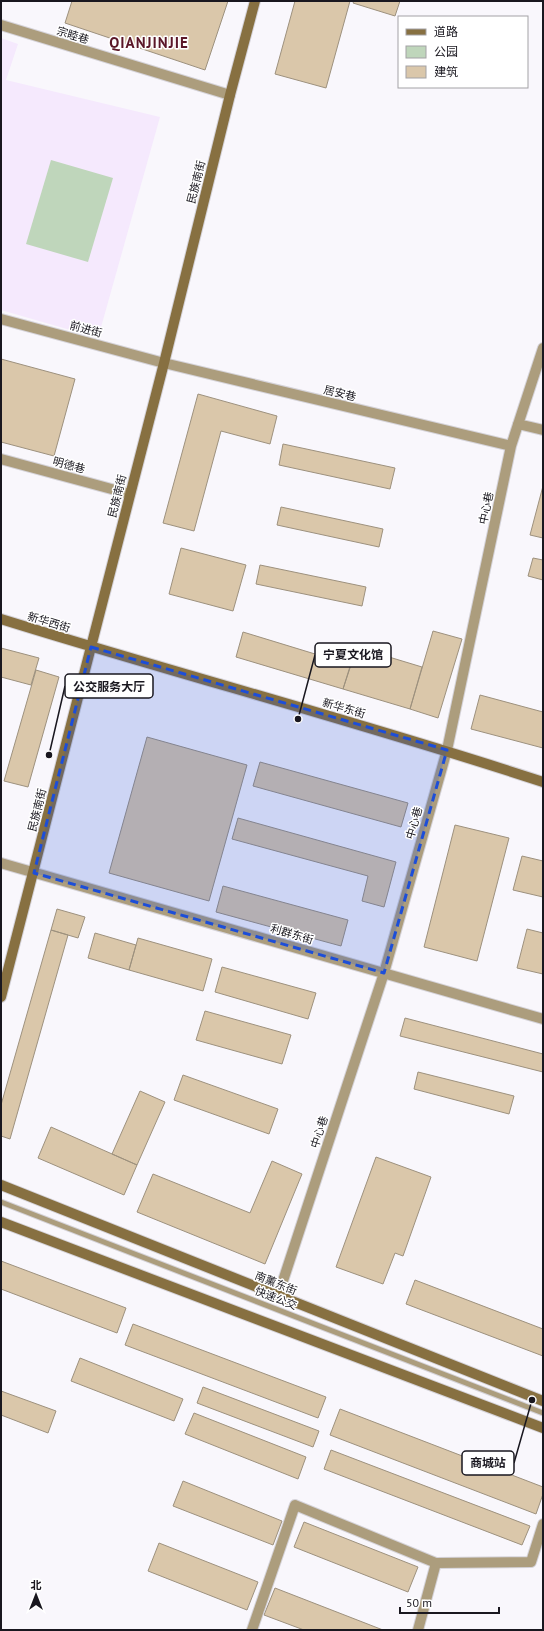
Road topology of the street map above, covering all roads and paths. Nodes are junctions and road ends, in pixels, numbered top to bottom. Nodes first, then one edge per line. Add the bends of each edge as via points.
1 (256, 1) edge
2 (1, 25) edge
3 (230, 95) junction
4 (1, 319) edge
5 (543, 348) edge
6 (164, 363) junction
7 (518, 424) junction
8 (543, 430) edge
9 (511, 446) junction
10 (1, 459) edge
11 (130, 494) junction
12 (1, 619) edge
13 (91, 647) junction
14 (447, 750) junction
15 (543, 782) edge
16 (1, 863) edge
17 (34, 874) junction
18 (384, 973) junction
19 (1, 997) edge
20 (543, 1019) edge
21 (1, 1185) edge
22 (1, 1202) edge
23 (1, 1222) edge
24 (278, 1296) junction
25 (543, 1401) edge
26 (543, 1413) edge
27 (543, 1428) edge
28 (543, 1524) edge
29 (436, 1563) junction
30 (252, 1630) edge
31 (418, 1630) edge

1 - 3 street, 民族南街
2 - 3 street, 宗睦巷
3 - 6 street, 民族南街
4 - 6 street, 前进街
5 - 7 street, 中心巷
6 - 9 street, 居安巷
6 - 11 street, 民族南街
7 - 8 street
7 - 9 street, 中心巷
9 - 14 street, 中心巷
10 - 11 street, 明德巷
11 - 13 street, 民族南街
12 - 13 street, 新华西街
13 - 14 street, 新华东街
13 - 17 street, 民族南街
14 - 15 street, 新华东街
14 - 18 street, 中心巷
16 - 17 street, 利群东街
17 - 18 street, 利群东街
17 - 19 street, 民族南街
18 - 20 street, 利群东街
18 - 24 street, 中心巷
21 - 24 street, 南薰东街
22 - 26 lane, 快速公交
23 - 27 street
24 - 25 street, 南薰东街
28 - 29 street via 530,1562
29 - 30 street via 295,1505
29 - 31 street

